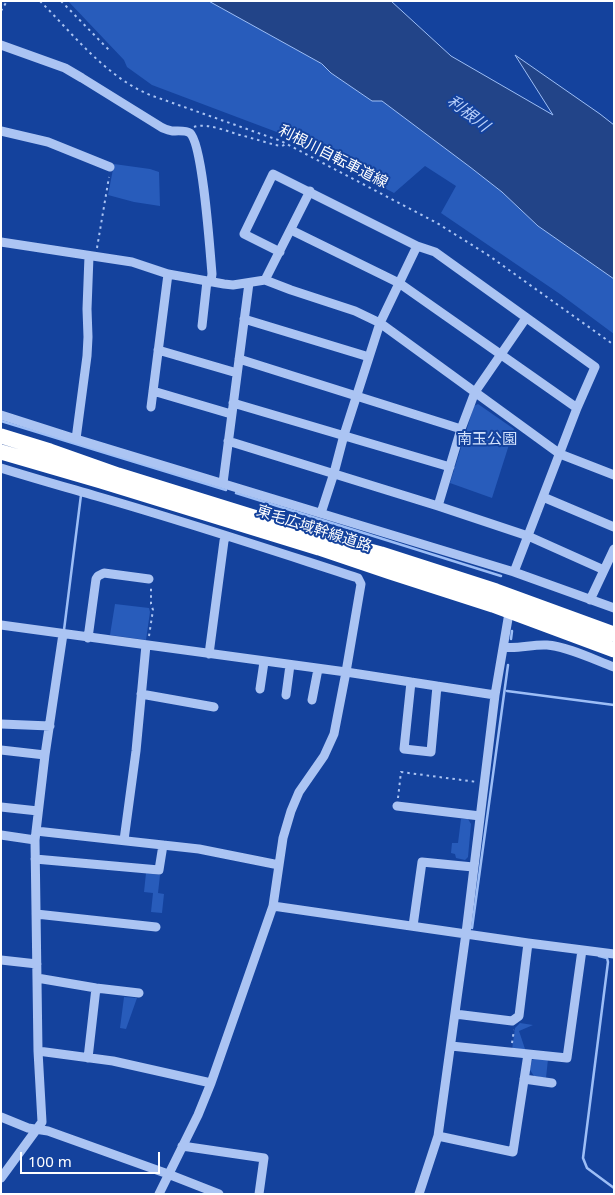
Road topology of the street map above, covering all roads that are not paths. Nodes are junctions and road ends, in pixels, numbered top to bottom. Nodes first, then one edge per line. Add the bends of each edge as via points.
1 (1, 45) edge
2 (1, 131) edge
3 (110, 167) road end
4 (310, 192) junction
5 (291, 230) junction
6 (1, 242) edge
7 (417, 246) junction
8 (280, 252) junction
9 (92, 257) junction
10 (168, 274) junction
11 (266, 280) junction
12 (209, 281) junction
13 (249, 283) junction
14 (399, 283) junction
15 (244, 318) junction
16 (526, 318) junction
17 (380, 323) junction
18 (202, 326) dead end
19 (158, 350) junction
20 (502, 355) junction
21 (369, 357) junction
22 (239, 359) junction
23 (237, 373) junction
24 (154, 391) junction
25 (475, 392) junction
26 (356, 396) junction
27 (233, 403) junction
28 (151, 407) dead end
29 (577, 408) junction
30 (232, 414) junction
31 (1, 415) edge
32 (461, 429) junction
33 (344, 435) junction
34 (1, 436) edge
35 (76, 439) junction
36 (228, 440) junction
37 (1, 452) edge
38 (560, 454) junction
39 (450, 467) junction
40 (1, 468) edge
41 (334, 474) junction
42 (614, 475) edge
43 (223, 483) junction
44 (543, 497) junction
45 (438, 506) junction
46 (321, 513) junction
47 (614, 527) edge
48 (226, 536) junction
49 (528, 536) junction
50 (614, 549) edge
51 (604, 570) junction
52 (514, 572) junction
53 (149, 579) road end
54 (590, 600) junction
55 (511, 604) junction
56 (614, 608) edge
57 (1, 626) edge
58 (63, 634) junction
59 (614, 634) edge
60 (88, 638) junction
61 (146, 645) junction
62 (504, 647) junction
63 (614, 650) edge
64 (208, 654) junction
65 (264, 662) junction
66 (290, 665) junction
67 (614, 667) edge
68 (318, 669) junction
69 (346, 672) junction
70 (411, 682) junction
71 (437, 686) junction
72 (260, 689) dead end
73 (141, 694) junction
74 (286, 695) dead end
75 (495, 695) junction
76 (312, 700) dead end
77 (214, 707) dead end
78 (1, 724) edge
79 (50, 726) junction
80 (1, 750) edge
81 (45, 756) junction
82 (397, 806) road end
83 (1, 807) edge
84 (38, 811) junction
85 (480, 816) junction
86 (1, 835) edge
87 (35, 836) junction
88 (124, 840) junction
89 (163, 845) junction
90 (35, 859) junction
91 (279, 865) junction
92 (473, 867) junction
93 (273, 906) junction
94 (36, 914) junction
95 (413, 926) junction
96 (156, 927) dead end
97 (466, 933) junction
98 (528, 943) junction
99 (582, 950) junction
100 (614, 954) edge
101 (1, 960) edge
102 (37, 964) junction
103 (37, 978) junction
104 (96, 988) junction
105 (139, 993) dead end
106 (455, 1014) junction
107 (451, 1046) junction
108 (38, 1051) junction
109 (528, 1054) junction
110 (88, 1058) junction
111 (524, 1079) junction
112 (211, 1083) junction
113 (552, 1083) dead end
114 (1, 1117) edge
115 (37, 1130) junction
116 (438, 1136) junction
117 (182, 1146) junction
118 (168, 1174) junction
119 (1, 1178) edge
120 (159, 1194) edge
121 (219, 1194) edge
122 (259, 1194) edge
123 (420, 1194) edge

1 - 12 street via 65,68 166,130 189,132 196,144 204,189 212,274
2 - 3 street via 48,142
4 - 5 street
4 - 7 street
4 - 8 street via 273,174 244,234
5 - 8 street
5 - 14 street
6 - 9 street
7 - 14 street
7 - 16 street via 435,252
8 - 11 street
9 - 10 street via 132,262
9 - 35 street via 87,356
10 - 12 street
10 - 19 street
11 - 13 street
11 - 17 street
12 - 13 street via 233,285
12 - 18 street
13 - 15 street
14 - 17 street
14 - 20 street
15 - 21 street
15 - 22 street
16 - 20 street
16 - 29 street via 595,367
17 - 21 street
17 - 25 street
19 - 23 street
19 - 24 street
20 - 25 street
20 - 29 street
21 - 26 street
22 - 23 street
22 - 26 street
23 - 27 street
24 - 28 street
24 - 30 street
25 - 32 street
25 - 38 street
26 - 32 street
26 - 33 street
27 - 30 street
27 - 33 street
29 - 38 street
30 - 36 street
31 - 35 street
32 - 39 street
33 - 39 street
33 - 41 street
34 - 55 highway, 東毛広域幹線道路 via 321,538 381,554
35 - 43 street
36 - 41 street
36 - 43 street
37 - 55 highway, 東毛広域幹線道路 via 309,545 493,605
38 - 42 street
38 - 44 street
39 - 45 street
40 - 48 street
41 - 45 street
41 - 46 street
43 - 46 street
44 - 47 street
44 - 49 street
45 - 49 street
46 - 52 street
48 - 64 street
48 - 69 street via 358,578 361,584
49 - 51 street
49 - 52 street
50 - 51 street
51 - 54 street
52 - 54 street
53 - 60 street via 104,573 98,576
54 - 56 street
55 - 59 highway, 東毛広域幹線道路
55 - 62 street
55 - 63 highway, 東毛広域幹線道路
57 - 58 street
58 - 60 street
58 - 79 street
60 - 61 street
61 - 64 street
61 - 73 street
62 - 67 street via 558,646
62 - 75 street
64 - 65 street
65 - 66 street
65 - 72 street
66 - 68 street
66 - 74 street
68 - 69 street
68 - 76 street
69 - 70 street
69 - 91 street via 334,734 324,756 299,792 283,838
70 - 71 street
70 - 71 street via 404,749 431,752
71 - 75 street
73 - 77 street
73 - 88 street
75 - 85 street
78 - 79 street
79 - 81 street
80 - 81 street
81 - 84 street
82 - 85 street
83 - 84 street
84 - 87 street
85 - 92 street
86 - 87 street
87 - 88 street
87 - 90 street
88 - 89 street
89 - 90 street via 159,870
89 - 91 street
90 - 94 street
91 - 93 street
92 - 95 street via 422,862
92 - 97 street
93 - 95 street
93 - 112 street
94 - 96 street
94 - 102 street
95 - 97 street
97 - 98 street
97 - 106 street
98 - 99 street
98 - 106 street via 515,1019
99 - 100 street
99 - 109 street via 567,1058
101 - 102 street
102 - 103 street
103 - 104 street
103 - 108 street
104 - 105 street
104 - 110 street
106 - 107 street
107 - 109 street
107 - 116 street
108 - 110 street
108 - 115 street via 42,1122
109 - 111 street
110 - 112 street
111 - 113 street
111 - 116 street via 513,1152
112 - 117 street
114 - 115 street
115 - 118 street via 48,1131
115 - 119 street
116 - 123 street
117 - 118 street
117 - 122 street via 264,1158
118 - 120 street
118 - 121 street

